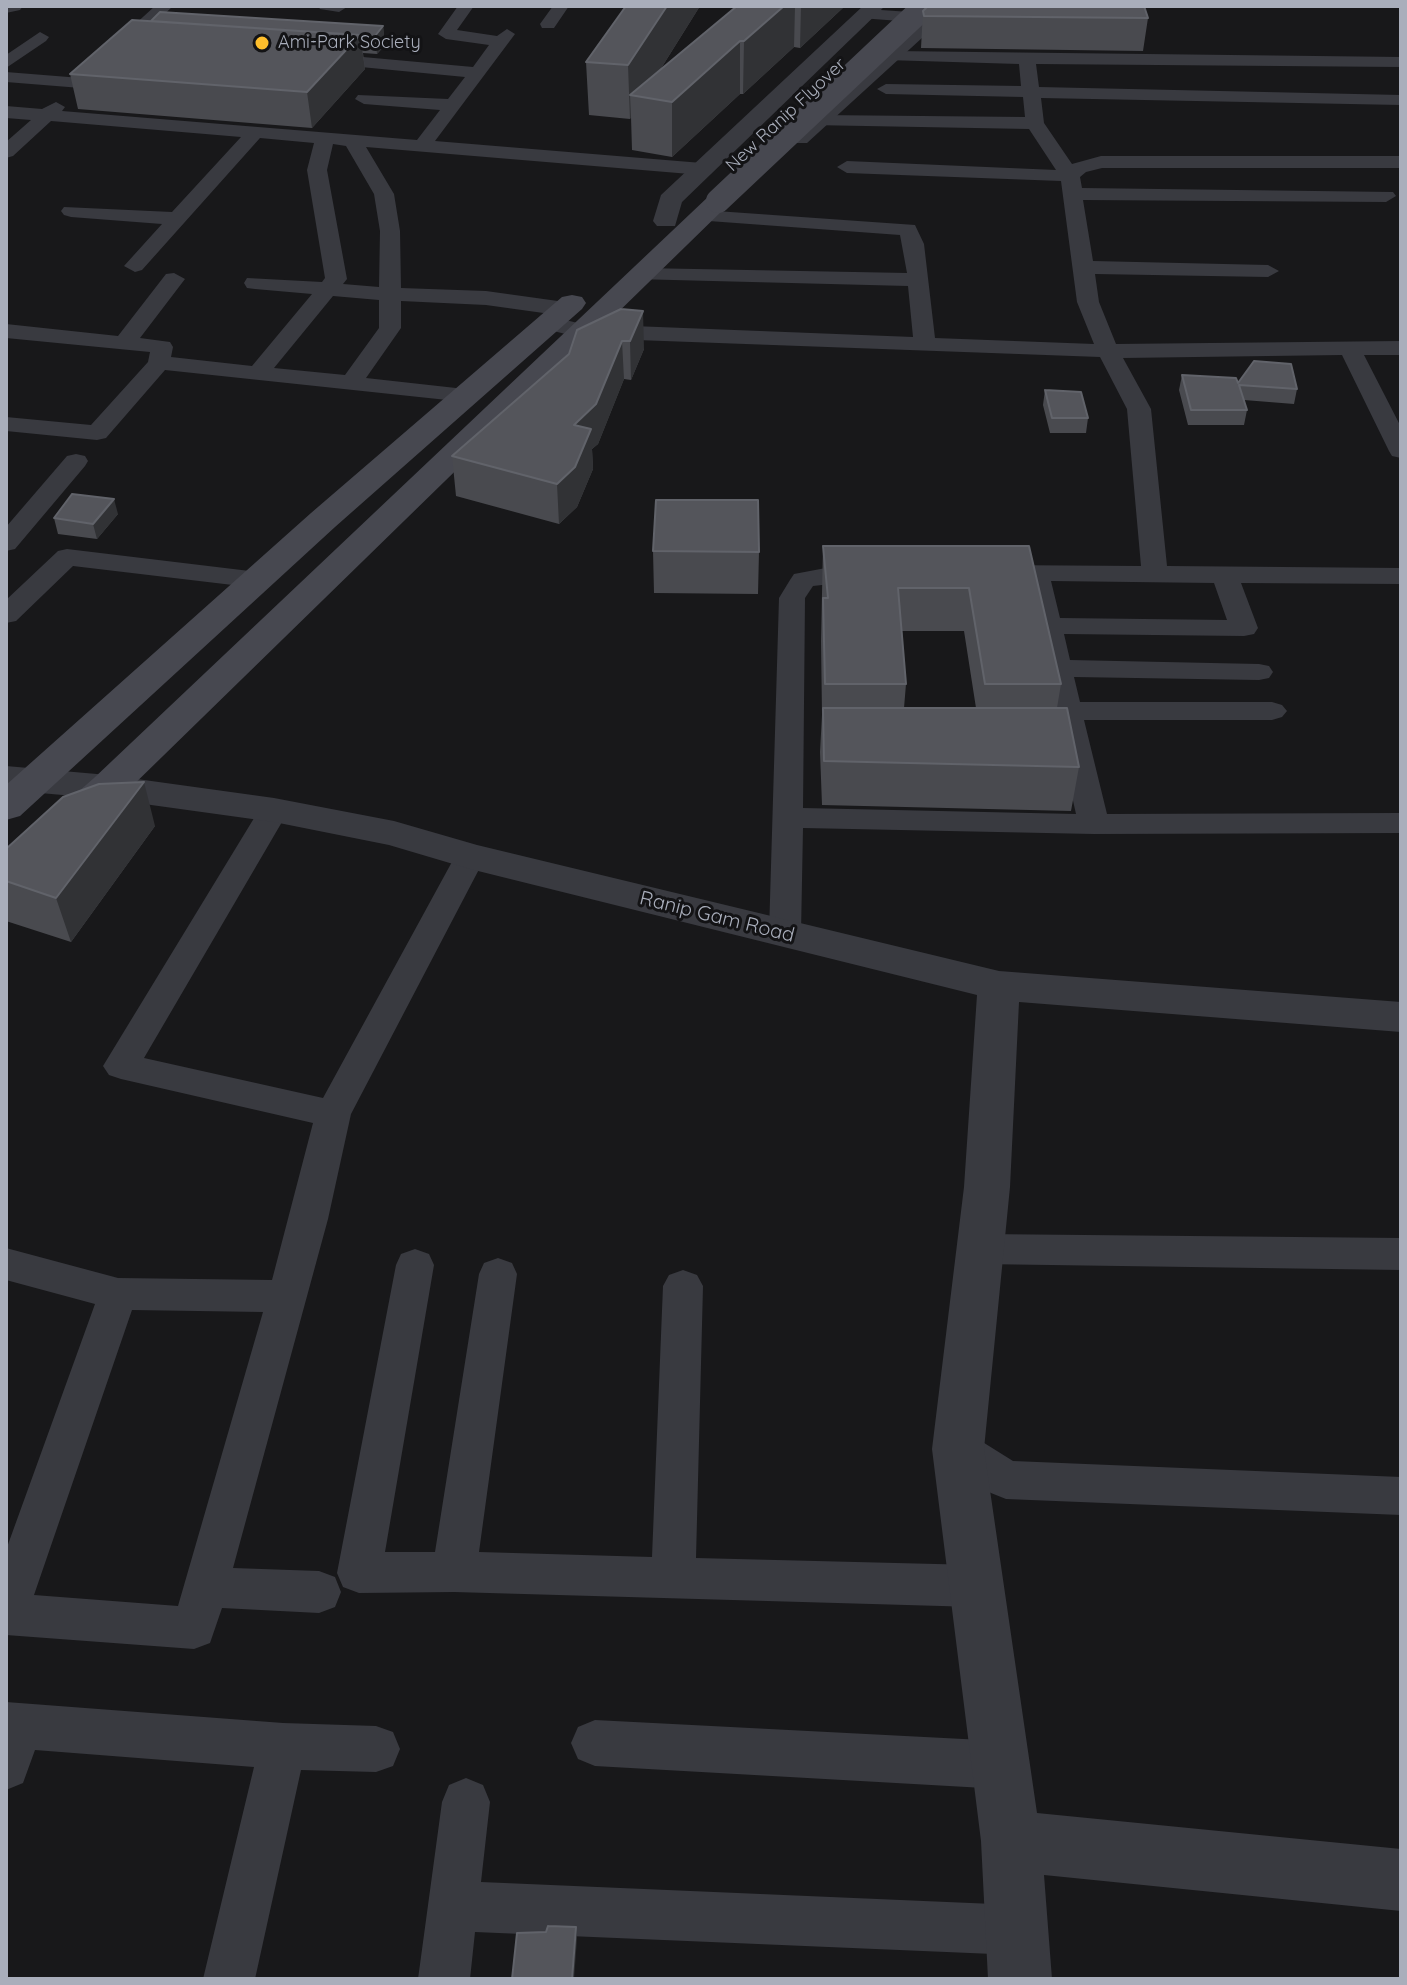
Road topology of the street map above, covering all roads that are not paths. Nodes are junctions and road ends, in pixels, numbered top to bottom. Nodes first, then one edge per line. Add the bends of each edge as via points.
1 (13, 6) edge
2 (165, 6) edge
3 (326, 6) edge
4 (466, 6) edge
5 (561, 6) edge
6 (904, 6) edge
7 (6, 7) edge
8 (339, 7) edge
9 (870, 10) edge
10 (942, 12) edge
11 (548, 24) dead end
12 (40, 37) dead end
13 (123, 45) junction
14 (155, 47) edge
15 (297, 56) edge
16 (892, 56) junction
17 (1027, 59) junction
18 (1401, 62) edge
19 (6, 63) edge
20 (92, 73) junction
21 (478, 73) junction
22 (6, 77) edge
23 (886, 89) dead end
24 (1031, 92) junction
25 (364, 99) dead end
26 (1401, 100) edge
27 (453, 105) junction
28 (6, 112) edge
29 (48, 114) junction
30 (818, 121) junction
31 (1035, 123) junction
32 (257, 131) junction
33 (325, 137) junction
34 (352, 139) junction
35 (423, 145) junction
36 (6, 152) edge
37 (1401, 162) edge
38 (847, 167) dead end
39 (702, 169) junction
40 (1070, 185) junction
41 (1386, 196) dead end
42 (705, 205) junction
43 (71, 211) dead end
44 (178, 219) junction
45 (666, 221) junction
46 (135, 266) dead end
47 (1082, 267) junction
48 (1268, 271) dead end
49 (642, 274) junction
50 (174, 279) dead end
51 (917, 280) junction
52 (255, 283) dead end
53 (328, 287) junction
54 (390, 294) junction
55 (565, 321) junction
56 (6, 331) edge
57 (125, 342) junction
58 (925, 344) junction
59 (1401, 348) edge
60 (1350, 349) junction
61 (1108, 351) junction
62 (159, 363) junction
63 (258, 373) junction
64 (351, 383) junction
65 (466, 395) junction
66 (6, 424) edge
67 (1401, 451) edge
68 (76, 461) dead end
69 (6, 543) edge
70 (6, 550) edge
71 (67, 557) junction
72 (894, 573) edge
73 (957, 573) edge
74 (1036, 574) junction
75 (1145, 574) junction
76 (1225, 575) junction
77 (1401, 576) edge
78 (258, 580) junction
79 (6, 615) edge
80 (1048, 626) junction
81 (1148, 626) junction
82 (1244, 628) junction
83 (1057, 668) junction
84 (1158, 668) junction
85 (1259, 672) junction
86 (1168, 710) junction
87 (1062, 730) junction
88 (789, 740) junction
89 (820, 740) edge
90 (22, 779) edge
91 (108, 787) junction
92 (6, 807) edge
93 (274, 810) junction
94 (787, 818) junction
95 (1401, 823) edge
96 (1094, 824) junction
97 (470, 856) junction
98 (6, 877) edge
99 (785, 933) junction
100 (999, 986) junction
101 (1401, 1017) edge
102 (333, 1114) junction
103 (980, 1249) junction
104 (1401, 1254) edge
105 (6, 1264) edge
106 (415, 1265) dead end
107 (498, 1274) dead end
108 (683, 1286) dead end
109 (118, 1294) junction
110 (287, 1296) junction
111 (958, 1449) junction
112 (1401, 1496) edge
113 (454, 1572) junction
114 (673, 1578) junction
115 (976, 1586) junction
116 (206, 1587) junction
117 (319, 1592) dead end
118 (6, 1613) edge
119 (11, 1739) edge
120 (595, 1743) dead end
121 (283, 1746) junction
122 (376, 1749) dead end
123 (1002, 1765) junction
124 (466, 1802) dead end
125 (1011, 1841) junction
126 (1401, 1880) edge
127 (453, 1906) junction
128 (1018, 1954) edge
129 (229, 1979) edge
130 (444, 1979) edge

1 - 7 street
2 - 13 street
3 - 8 street
4 - 21 street via 446,34 504,38
5 - 11 street
6 - 42 main road, New Ranip Flyover
9 - 10 street
9 - 39 street
10 - 16 street
10 - 42 main road, New Ranip Flyover, bridge
12 - 19 street
13 - 14 street
13 - 20 street
15 - 21 street
16 - 17 street
16 - 30 street
17 - 18 street
17 - 24 street
20 - 22 street
20 - 29 street
21 - 27 street
23 - 24 street
24 - 26 street
24 - 31 street
25 - 27 street
27 - 35 street
28 - 29 street
29 - 32 street
29 - 36 street
30 - 31 street
30 - 42 street via 723,206
31 - 40 street
32 - 33 street
32 - 44 street
33 - 34 street
33 - 53 street via 317,170 336,279
34 - 35 street
34 - 54 street via 384,194
35 - 39 street
37 - 40 street via 1101,162 1079,168
38 - 40 street
39 - 45 street via 670,200
40 - 41 street
40 - 47 street
42 - 45 main road, New Ranip Flyover
42 - 49 main road
42 - 51 street via 908,229
43 - 44 street
44 - 46 street
45 - 55 main road, New Ranip Flyover
47 - 48 street
47 - 61 street via 1088,302
49 - 51 street
49 - 55 main road
50 - 57 street
51 - 58 street
52 - 53 street
53 - 54 street
53 - 63 street
54 - 55 street via 486,298
54 - 64 street via 390,328
55 - 58 street
55 - 65 main road
55 - 91 main road
56 - 57 street
57 - 62 street via 162,347
58 - 61 street
59 - 60 street
60 - 61 street
60 - 67 street
61 - 75 street via 1139,409
62 - 63 street
62 - 66 street via 97,433
63 - 64 street
64 - 65 street
65 - 78 main road
68 - 69 street
70 - 71 street
71 - 78 street
71 - 79 street
72 - 88 street via 847,572 803,580 792,598
73 - 74 street
74 - 75 street
74 - 80 street
75 - 76 street
75 - 81 street
76 - 77 street
76 - 82 street
78 - 90 main road
80 - 81 street
80 - 83 street
81 - 82 street
81 - 84 street
82 - 85 street
83 - 84 street
83 - 87 street
84 - 85 street
84 - 86 street
85 - 86 street via 1275,720
86 - 87 street
87 - 96 street
88 - 89 street
88 - 94 street
90 - 91 street, Ranip Gam Road
90 - 92 main road
91 - 93 street, Ranip Gam Road
91 - 98 main road
93 - 97 street, Ranip Gam Road via 394,833
93 - 102 street via 121,1066
94 - 96 street
94 - 99 street
95 - 96 street
97 - 99 street, Ranip Gam Road
97 - 102 street
99 - 100 street, Ranip Gam Road
100 - 101 street, Ranip Gam Road
100 - 103 street
102 - 110 street
103 - 104 street
103 - 111 street
105 - 109 street
106 - 113 street via 359,1573
107 - 113 street
108 - 114 street
109 - 110 street
109 - 118 street
110 - 116 street
111 - 112 street via 1006,1480
111 - 115 street
113 - 114 street
114 - 115 street
115 - 123 street
116 - 117 street
116 - 118 street via 194,1628
119 - 121 street
120 - 123 street
121 - 122 street
121 - 129 street
123 - 125 street
124 - 127 street
125 - 126 street
125 - 128 street
127 - 128 street
127 - 130 street

